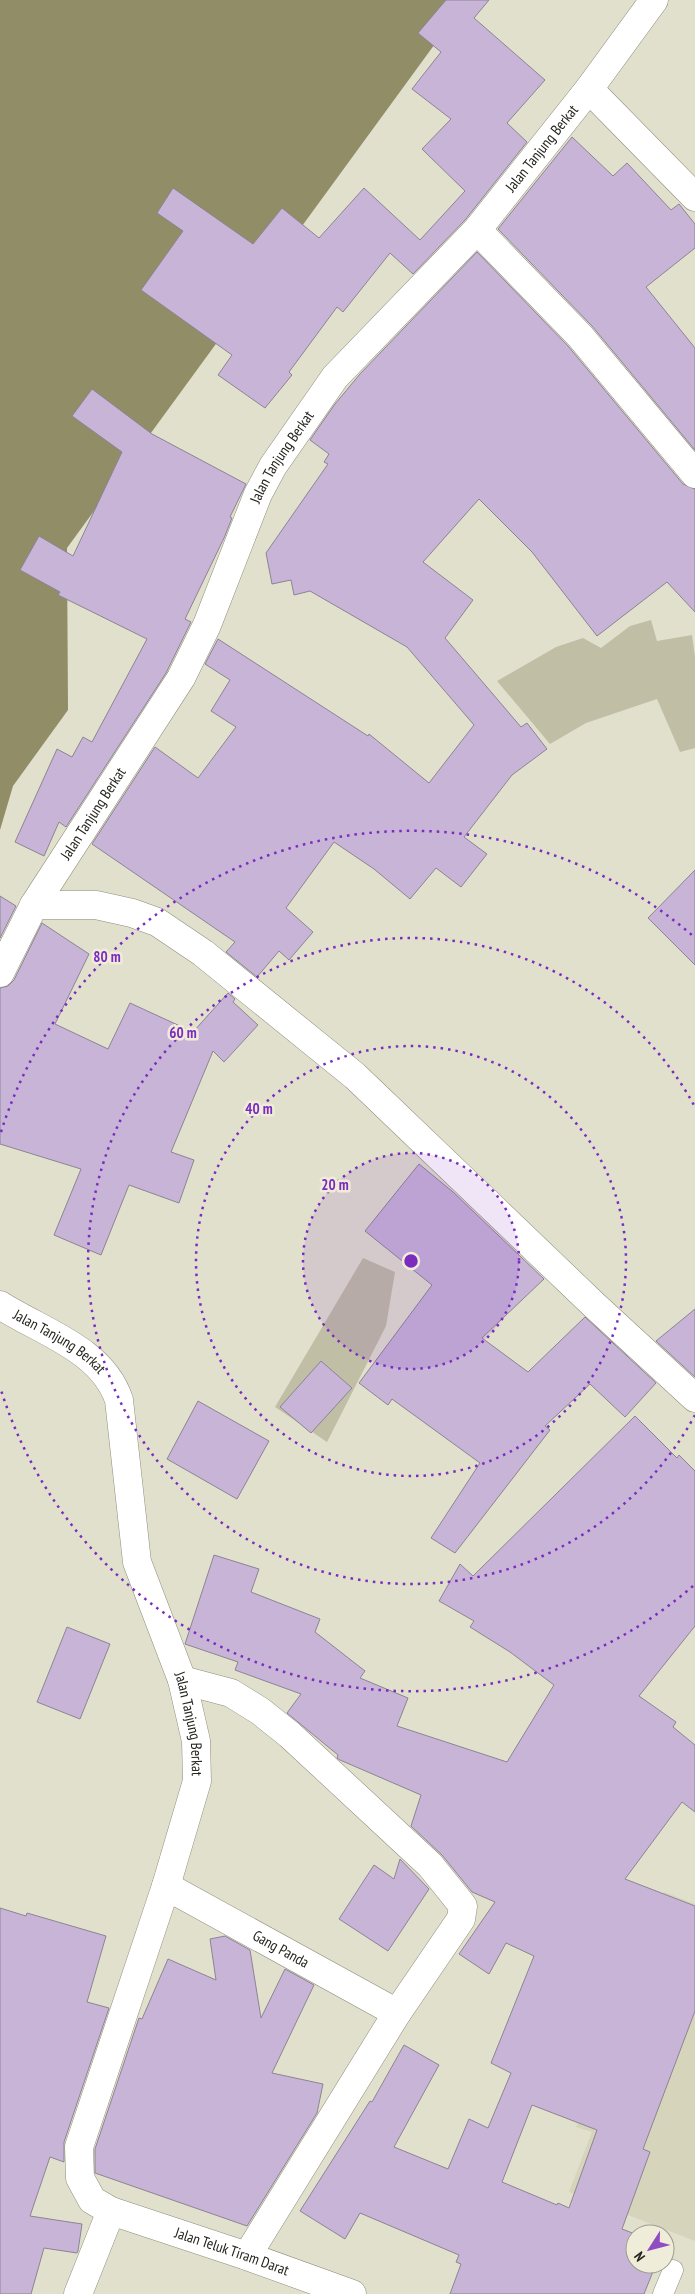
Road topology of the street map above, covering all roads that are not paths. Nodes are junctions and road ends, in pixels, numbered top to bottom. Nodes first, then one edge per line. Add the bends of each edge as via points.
1 (654, 0) edge
2 (589, 89) junction
3 (695, 198) edge
4 (477, 230) junction
5 (695, 474) edge
6 (34, 904) junction
7 (0, 973) edge
8 (0, 1306) edge
9 (695, 1398) edge
10 (182, 1680) junction
11 (166, 1886) junction
12 (397, 2013) junction
13 (111, 2211) junction
14 (247, 2256) junction
15 (672, 2274) edge
16 (78, 2294) edge
17 (352, 2294) edge
18 (664, 2294) edge

1 - 2 street, Jalan Tanjung Berkat
2 - 3 street
2 - 4 street, Jalan Tanjung Berkat
4 - 5 street via 580,336
4 - 6 street, Jalan Tanjung Berkat via 334,377 273,466 258,494 207,625 181,678
6 - 7 street, Jalan Tanjung Berkat
6 - 9 street via 96,905 132,913 158,922 203,953 355,1076
8 - 10 street, Jalan Tanjung Berkat via 82,1352 114,1385 119,1400 138,1562
10 - 11 street, Jalan Tanjung Berkat via 196,1741 197,1781
10 - 12 street via 231,1693 290,1735 430,1865 463,1906 461,1919
11 - 12 street, Gang Panda
11 - 13 street, Jalan Tanjung Berkat via 79,2147 80,2178 92,2200
12 - 14 street
13 - 14 street, Jalan Teluk Tiram Darat
13 - 16 street
14 - 17 street, Jalan Teluk Tiram Darat
15 - 18 lane

